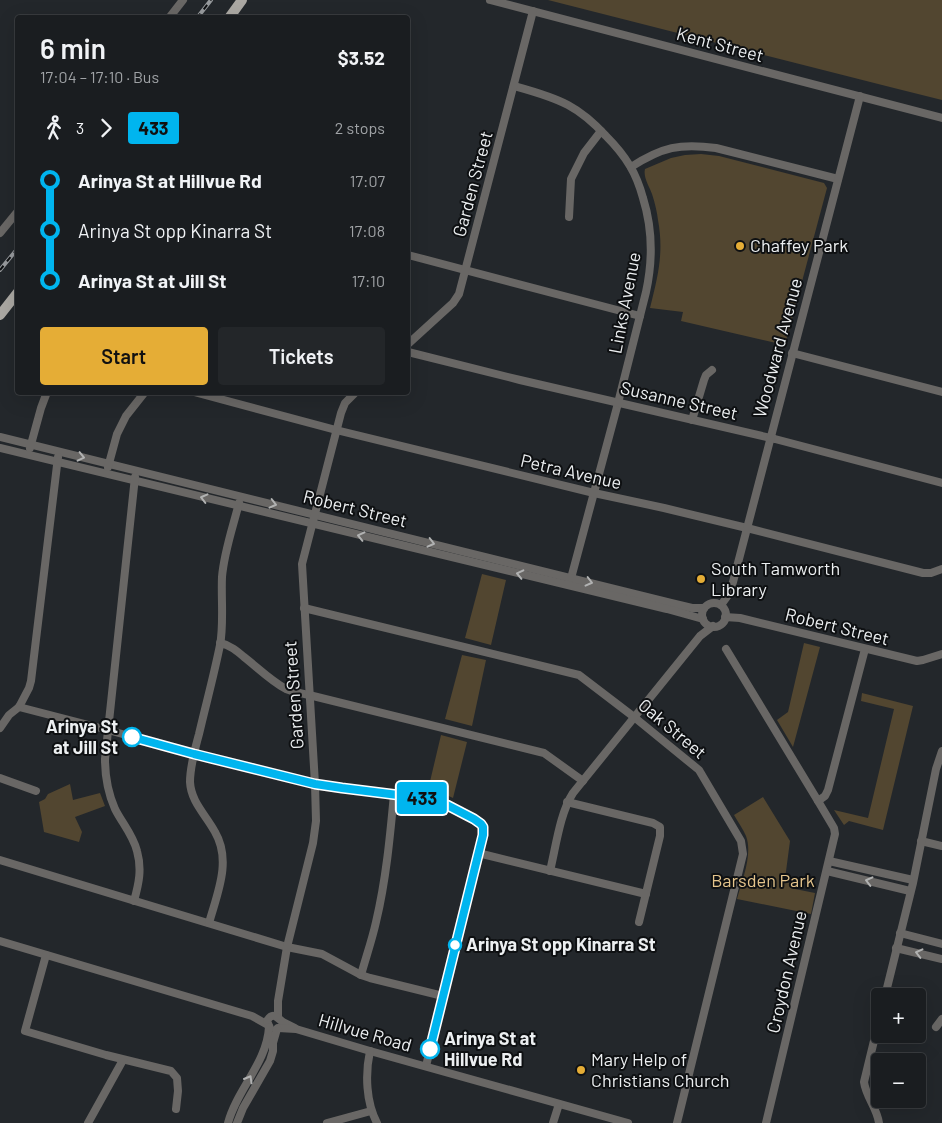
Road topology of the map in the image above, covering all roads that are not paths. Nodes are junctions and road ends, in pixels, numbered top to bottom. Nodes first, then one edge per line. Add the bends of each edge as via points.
1 (183, 0) edge
2 (242, 0) edge
3 (490, 0) edge
4 (533, 12) junction
5 (171, 15) edge
6 (231, 15) edge
7 (514, 86) junction
8 (860, 96) junction
9 (942, 118) edge
10 (601, 131) junction
11 (631, 167) junction
12 (838, 178) junction
13 (15, 215) edge
14 (569, 217) dead end
15 (0, 233) edge
16 (410, 256) edge
17 (466, 270) junction
18 (15, 296) edge
19 (0, 315) edge
20 (640, 316) junction
21 (410, 342) edge
22 (410, 352) edge
23 (792, 353) junction
24 (712, 370) dead end
25 (942, 392) edge
26 (46, 395) edge
27 (143, 395) edge
28 (205, 395) edge
29 (353, 395) edge
30 (619, 402) junction
31 (692, 420) junction
32 (336, 430) junction
33 (0, 437) edge
34 (770, 438) junction
35 (30, 444) junction
36 (0, 448) edge
37 (58, 452) junction
38 (29, 455) junction
39 (57, 462) junction
40 (109, 464) junction
41 (136, 471) junction
42 (106, 474) junction
43 (135, 480) junction
44 (942, 483) edge
45 (594, 493) junction
46 (240, 496) junction
47 (238, 506) junction
48 (314, 514) junction
49 (312, 524) junction
50 (747, 528) junction
51 (942, 569) edge
52 (570, 582) junction
53 (721, 606) junction
54 (304, 608) junction
55 (704, 608) junction
56 (725, 616) junction
57 (703, 620) junction
58 (714, 626) junction
59 (700, 636) junction
60 (220, 643) junction
61 (726, 649) dead end
62 (865, 649) junction
63 (942, 654) edge
64 (309, 695) junction
65 (19, 707) junction
66 (634, 717) junction
67 (0, 728) edge
68 (108, 730) junction
69 (942, 751) edge
70 (194, 754) junction
71 (0, 778) edge
72 (583, 781) junction
73 (315, 784) junction
74 (36, 791) dead end
75 (394, 794) junction
76 (818, 801) junction
77 (568, 802) junction
78 (921, 841) junction
79 (942, 846) edge
80 (478, 853) junction
81 (0, 860) edge
82 (829, 861) junction
83 (550, 870) junction
84 (827, 871) junction
85 (913, 880) junction
86 (910, 892) junction
87 (646, 894) junction
88 (134, 900) junction
89 (639, 922) dead end
90 (209, 923) junction
91 (900, 933) junction
92 (0, 941) edge
93 (942, 944) edge
94 (287, 946) junction
95 (896, 948) junction
96 (46, 954) junction
97 (942, 959) edge
98 (361, 974) junction
99 (887, 988) edge
100 (443, 996) junction
101 (942, 1019) edge
102 (274, 1022) junction
103 (936, 1026) dead end
104 (873, 1043) edge
105 (370, 1051) junction
106 (124, 1060) junction
107 (426, 1066) junction
108 (559, 1104) junction
109 (176, 1109) dead end
110 (371, 1111) junction
111 (88, 1123) edge
112 (228, 1123) edge
113 (237, 1123) edge
114 (327, 1123) edge
115 (377, 1123) edge
116 (553, 1123) edge
117 (628, 1123) edge
118 (677, 1123) edge
119 (766, 1123) edge
120 (879, 1123) edge

1 - 5 street
2 - 6 main road
3 - 4 street, Kent Street
4 - 7 street, Garden Street
4 - 8 street, Kent Street
7 - 10 street, Links Avenue via 567,104
7 - 17 street, Garden Street
8 - 9 street, Kent Street
8 - 12 street, Woodward Avenue
10 - 11 street, Links Avenue
10 - 14 street via 584,153 572,179
11 - 12 street via 663,151 699,146
11 - 20 street, Links Avenue via 646,206 652,245 650,277
12 - 23 street, Woodward Avenue
13 - 15 street
16 - 17 street
17 - 20 street
17 - 21 street, Garden Street via 457,298
18 - 19 main road
20 - 30 street, Links Avenue
22 - 30 street, Susanne Street
23 - 25 street
23 - 34 street, Woodward Avenue
24 - 31 street via 704,380
26 - 35 street
27 - 40 street via 117,434
28 - 32 street, Petra Avenue
29 - 32 street, Garden Street via 343,406
30 - 31 street, Susanne Street
30 - 45 street, Links Avenue
31 - 34 street, Susanne Street
32 - 45 street, Petra Avenue
32 - 48 street, Garden Street
33 - 35 street, Robert Street
34 - 44 street, Susanne Street
34 - 50 street, Woodward Avenue
35 - 37 street, Robert Street
35 - 38 street
36 - 38 street, Robert Street
37 - 39 street
37 -> 40 street, Robert Street
38 - 39 street, Robert Street
39 - 42 street, Robert Street
39 - 65 street via 33,673
40 - 41 street, Robert Street
40 - 42 street
41 - 43 street
41 - 46 street, Robert Street
42 - 43 street, Robert Street
47 -> 43 street, Robert Street
43 - 68 street
45 - 50 street, Petra Avenue
45 - 52 street, Links Avenue
46 - 47 street
46 -> 48 street, Robert Street
47 - 49 street, Robert Street
47 - 60 street via 224,564
48 - 49 street, Garden Street
48 -> 52 street, Robert Street
52 -> 49 street, Robert Street
49 - 54 street, Garden Street via 302,564
50 - 51 street, Petra Avenue via 924,573
50 - 53 street, Woodward Avenue via 731,588
52 -> 55 street, Robert Street
52 - 57 street, Robert Street
53 - 55 street via 714,603
53 - 56 street
54 - 64 street, Garden Street
54 - 66 street, Oak Street via 579,675
55 - 57 street
56 - 58 street via 720,625
56 - 62 street, Robert Street
57 - 58 street
57 - 59 street
58 - 59 street
59 - 66 street
60 - 64 street via 227,644 286,689
60 - 70 street
61 - 76 street, Croydon Avenue
62 - 63 street, Robert Street via 918,661
62 - 76 street via 828,790
64 - 72 street via 544,753
64 - 73 street, Garden Street
65 - 67 street
65 - 68 street
66 - 72 street
66 - 118 street, Oak Street via 699,770 743,847
68 - 70 street
68 - 88 street via 105,767 109,793 137,848 139,860 139,882
69 - 78 street
70 - 73 street
70 - 90 street via 190,780 193,798 216,833 223,854 221,881
71 - 74 street
72 - 77 street
73 - 75 street
73 - 94 street, Garden Street via 315,829
75 - 80 street via 435,801 474,819 481,824 483,831
75 - 98 street via 382,890
76 - 82 street, Croydon Avenue via 834,828
77 - 83 street
77 - 87 street via 660,827
78 - 79 street
78 - 85 street
80 - 83 street
80 - 100 street
81 - 88 street
82 - 84 street, Croydon Avenue
82 - 85 street
83 - 87 street
86 -> 84 street
84 - 119 street, Croydon Avenue
85 - 86 street
86 - 91 street
87 - 89 street
88 - 90 street
90 - 94 street
91 - 93 street
91 - 95 street
92 - 96 street, Hillvue Road
94 - 98 street via 322,954
94 - 102 street, Garden Street
97 -> 95 street
95 - 99 street
96 - 102 street, Hillvue Road
96 - 106 street via 25,1031
98 - 100 street
100 - 107 street
101 - 103 street
102 - 105 street, Hillvue Road
112 -> 102 street, Garden Street via 232,1109 262,1056
102 - 113 street, Garden Street via 270,1060
104 - 120 street via 864,1082
105 - 107 street, Hillvue Road
105 - 110 street via 367,1075
106 - 109 street via 171,1071 177,1078
106 - 111 street
107 - 108 street, Hillvue Road
108 - 116 street
108 - 117 street, Hillvue Road
110 - 114 street
110 - 115 street

